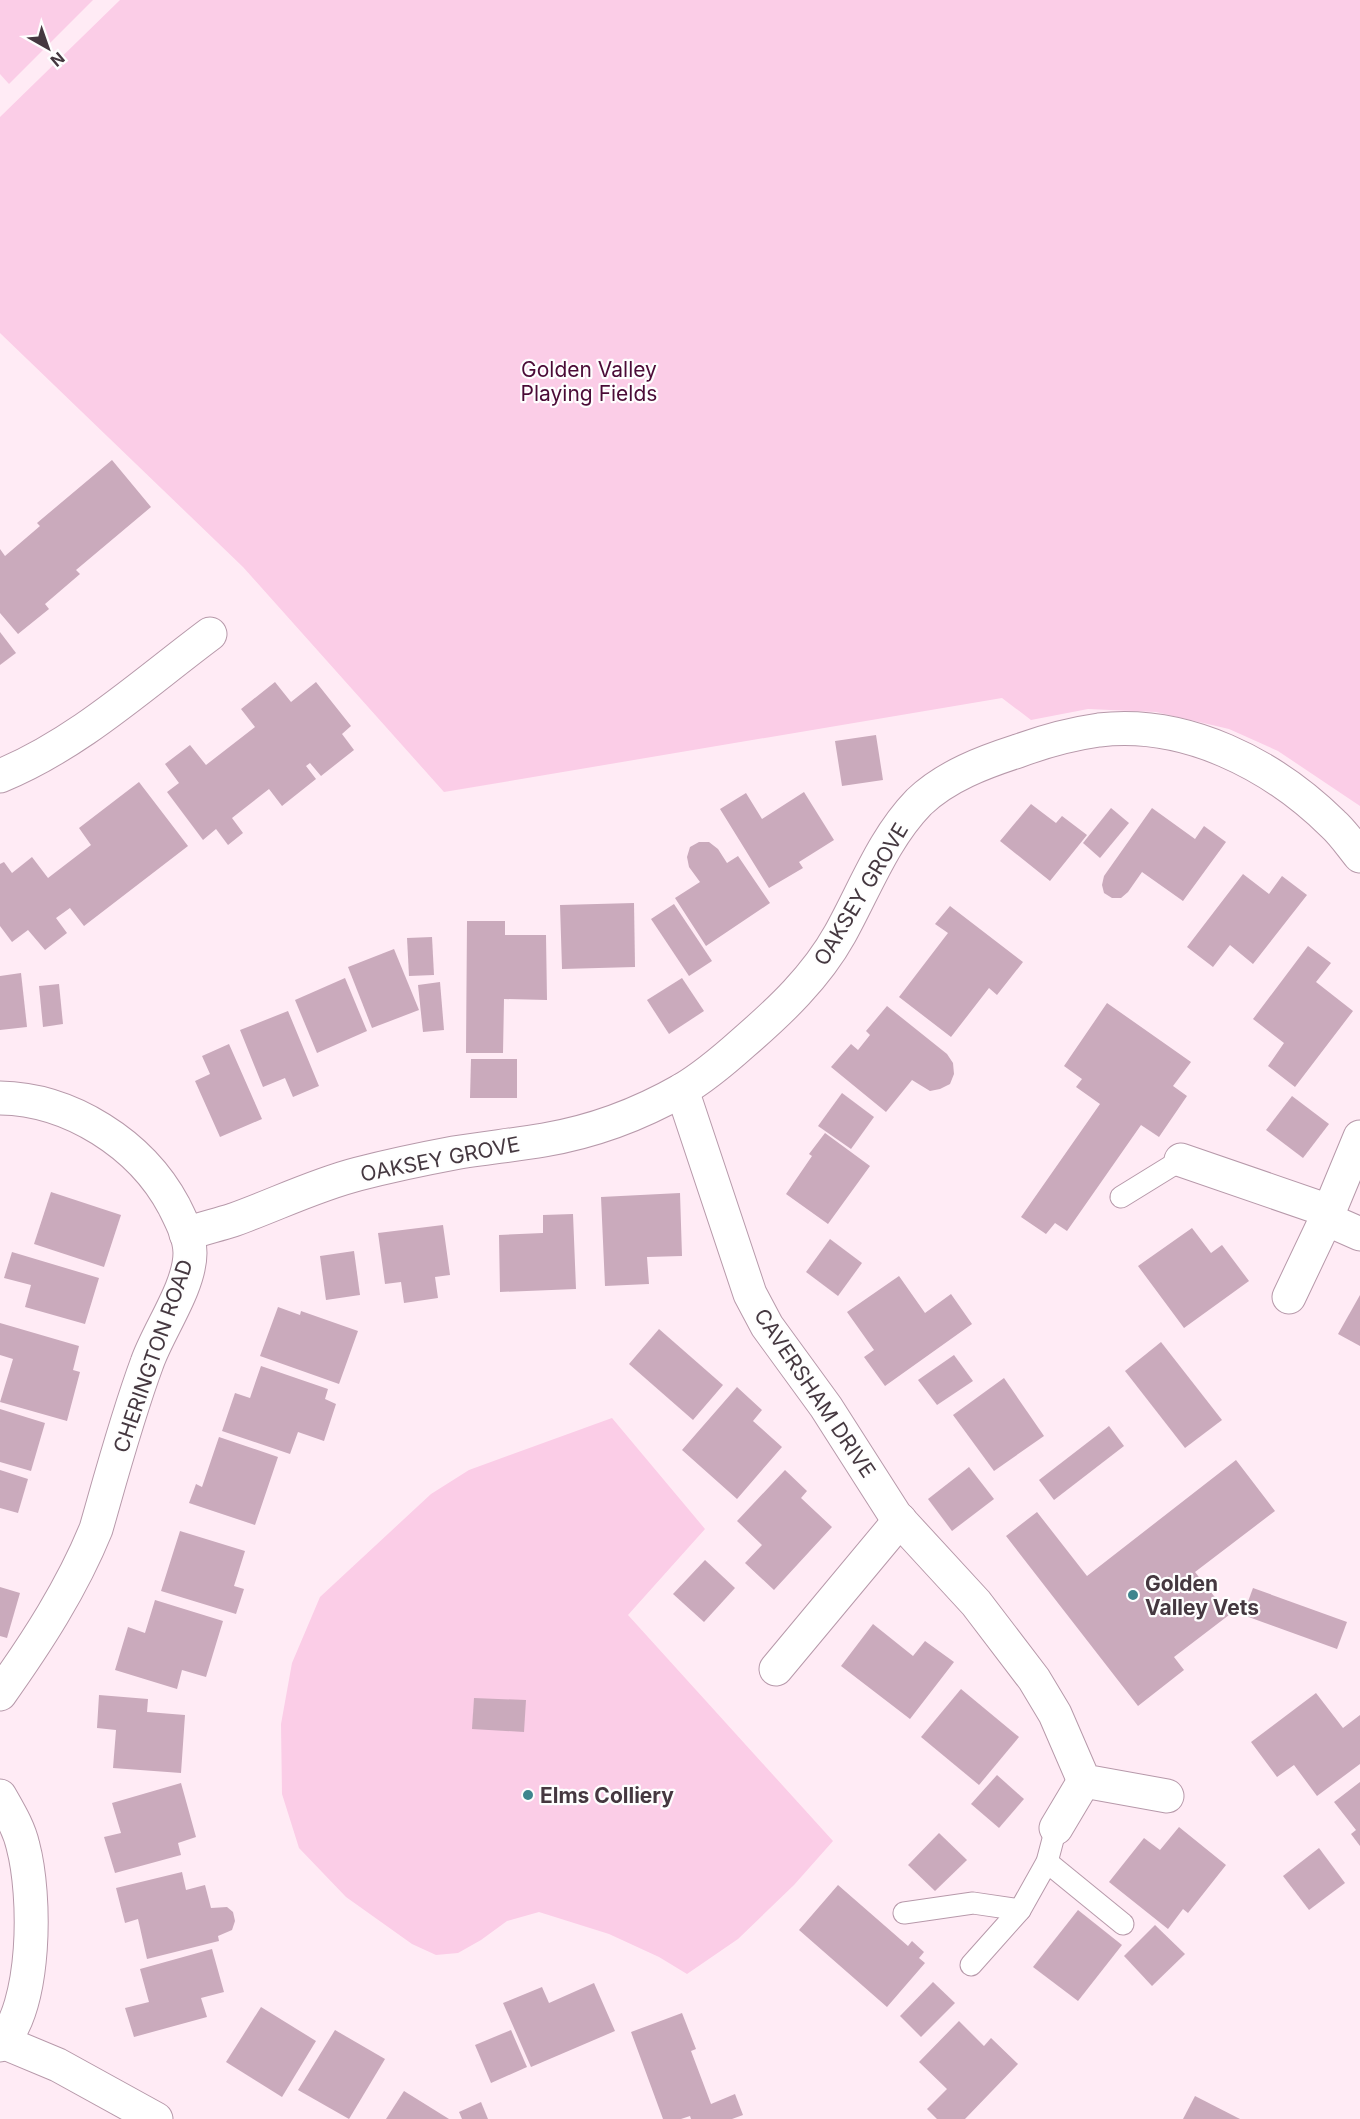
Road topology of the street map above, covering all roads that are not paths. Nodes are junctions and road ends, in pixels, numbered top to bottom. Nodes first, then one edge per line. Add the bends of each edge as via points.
1 (210, 634) dead end
2 (0, 776) edge
3 (1360, 856) edge
4 (682, 1090) junction
5 (0, 1098) edge
6 (1360, 1137) edge
7 (1181, 1160) joint
8 (1121, 1197) dead end
9 (1327, 1215) junction
10 (186, 1234) junction
11 (1360, 1234) edge
12 (1289, 1296) dead end
13 (900, 1520) junction
14 (776, 1669) dead end
15 (0, 1694) edge
16 (1084, 1781) junction
17 (0, 1796) edge
18 (1167, 1796) dead end
19 (1056, 1828) joint
20 (1047, 1862) junction
21 (1020, 1910) junction
22 (904, 1913) dead end
23 (1123, 1924) dead end
24 (971, 1965) dead end
25 (2, 2044) edge
26 (156, 2119) edge

1 - 2 street via 90,725 28,764
3 - 4 street, OAKSEY GROVE via 1335,825 1302,796 1275,777 1200,741 1161,732 1102,730 1044,742 984,762 949,780 921,801 897,829 826,957 806,982 779,1012 716,1067
4 - 10 street, OAKSEY GROVE via 636,1112 568,1135 453,1153 358,1174
4 - 13 street, CAVERSHAM DRIVE via 759,1313
5 - 10 street, CHERINGTON ROAD via 43,1103 104,1131 159,1181
6 - 9 street
7 - 8 lane
7 - 9 street
9 - 11 street
9 - 12 street
10 - 15 street, CHERINGTON ROAD via 189,1263 147,1360 93,1536 62,1599
13 - 14 street
13 - 16 street, CAVERSHAM DRIVE via 976,1603 1034,1679
16 - 18 street
16 - 19 street
17 - 25 street via 16,1825 28,1866 31,1948 17,2016
19 - 20 lane
20 - 21 lane
20 - 23 lane
21 - 22 lane via 973,1903
21 - 24 lane
25 - 26 street via 58,2065

